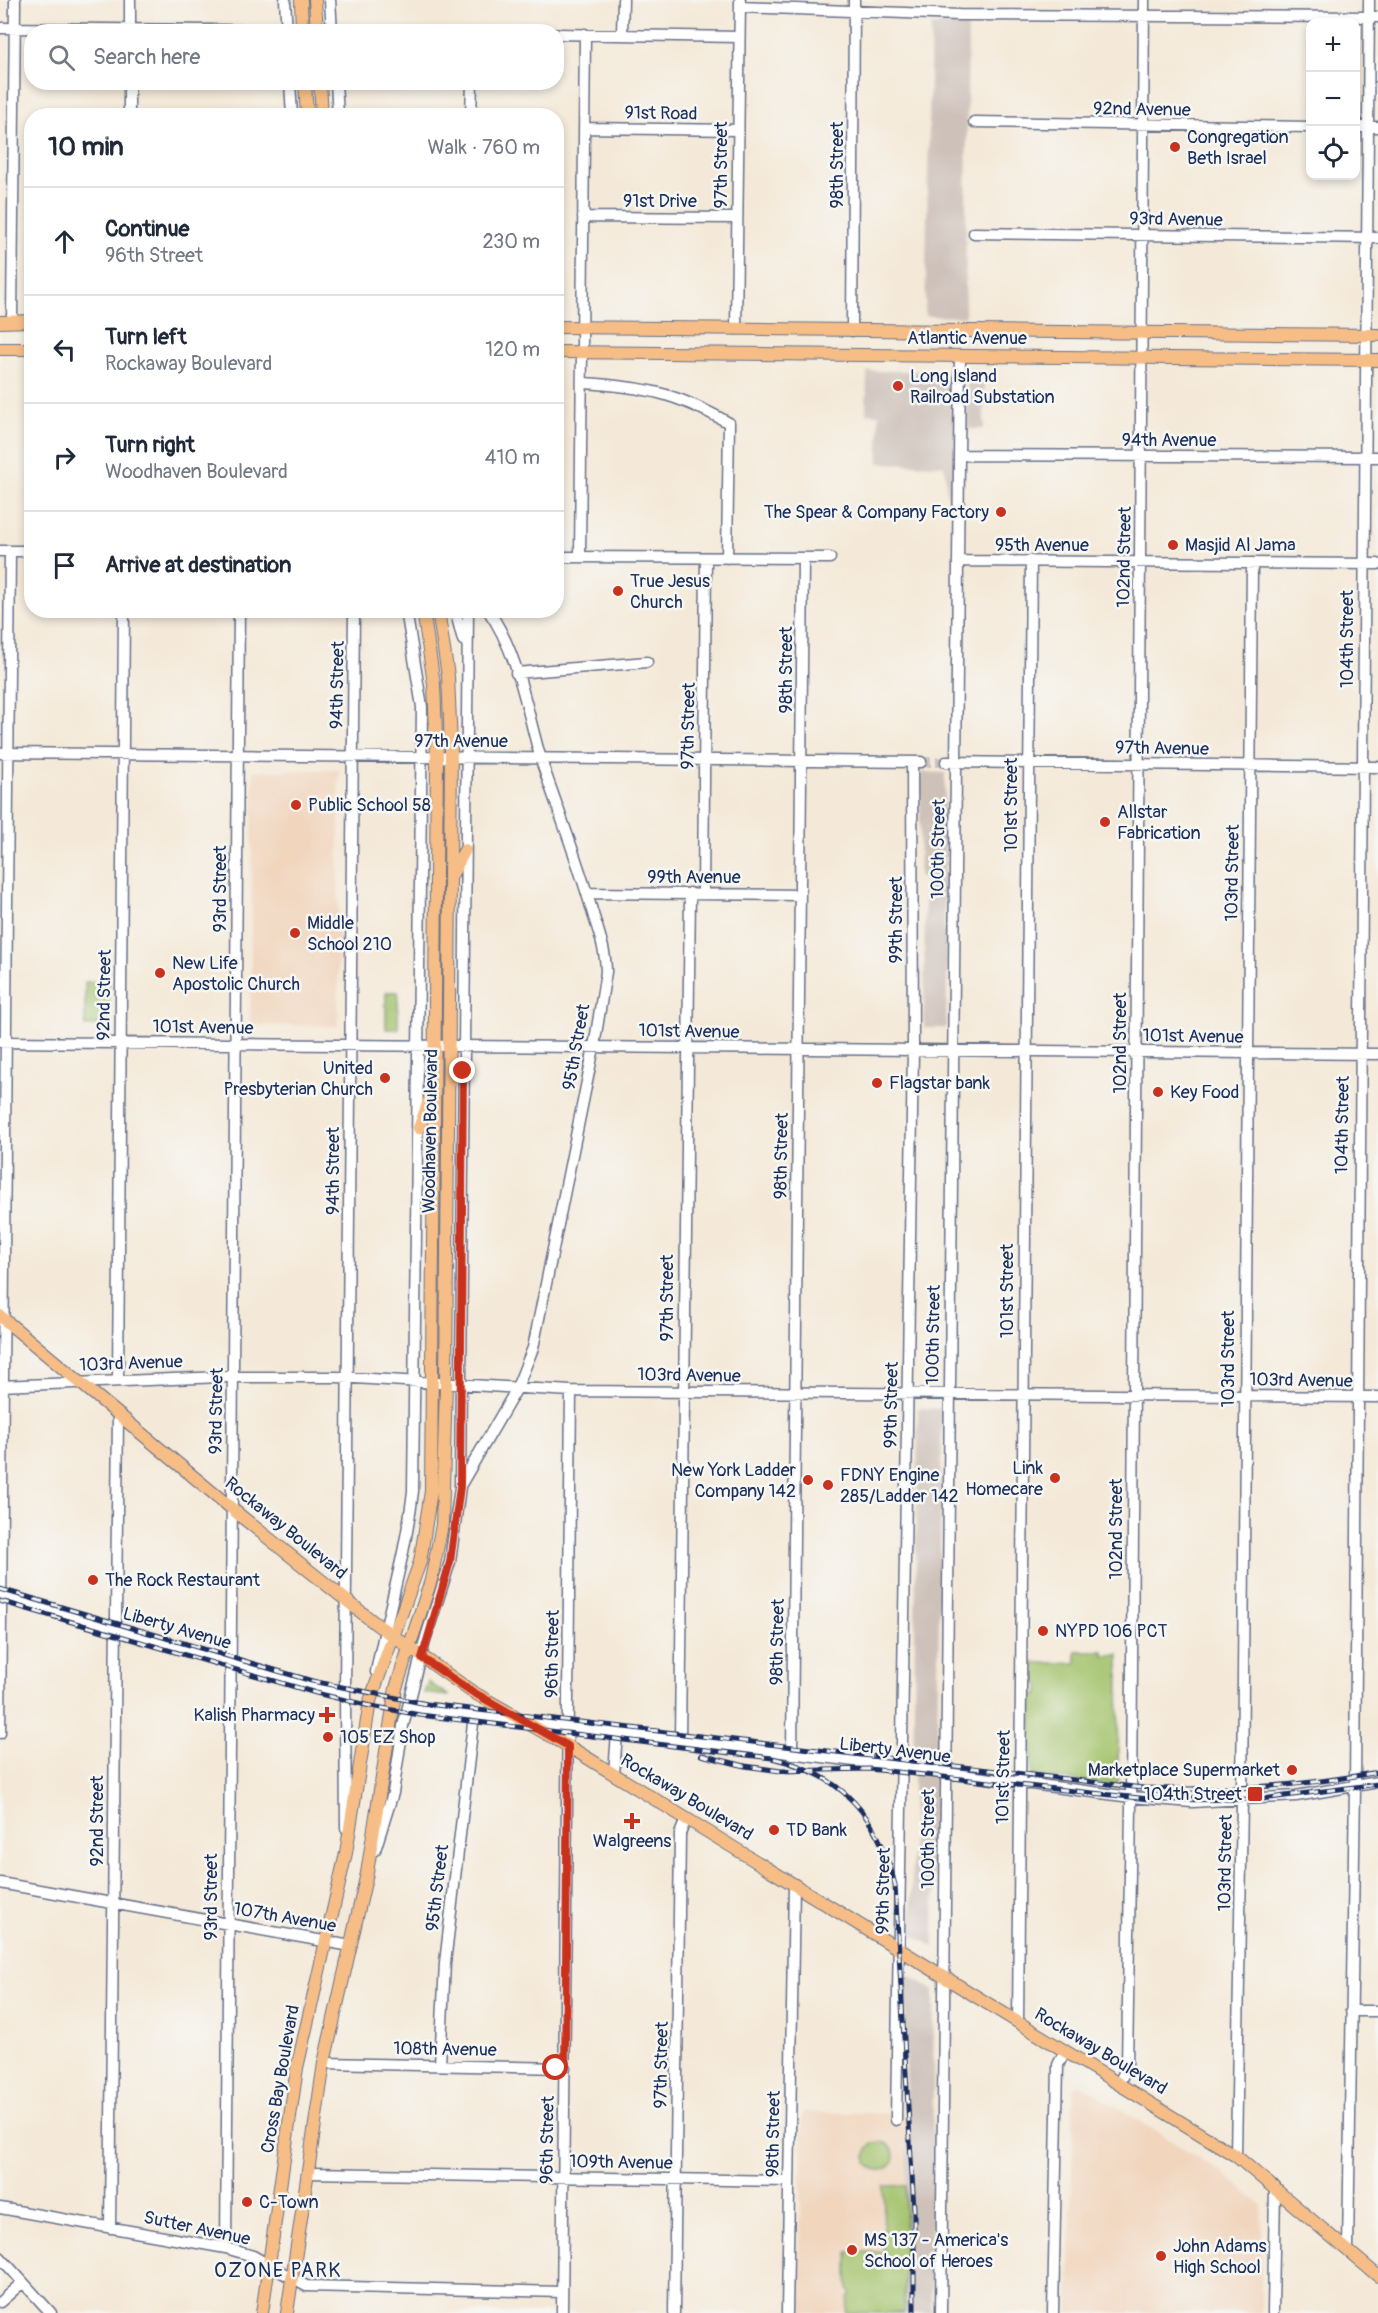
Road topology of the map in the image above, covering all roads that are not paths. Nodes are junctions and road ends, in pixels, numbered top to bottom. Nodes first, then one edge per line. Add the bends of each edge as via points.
1 (15, 0) edge
2 (130, 0) edge
3 (285, 0) edge
4 (301, 0) edge
5 (315, 0) edge
6 (330, 0) edge
7 (623, 0) edge
8 (854, 0) edge
9 (1144, 0) edge
10 (1369, 0) edge
11 (740, 4) edge
12 (854, 12) junction
13 (1144, 15) junction
14 (1373, 17) edge
15 (130, 24) edge
16 (287, 24) edge
17 (302, 24) edge
18 (317, 24) edge
19 (332, 24) edge
20 (0, 28) edge
21 (15, 28) junction
22 (24, 28) edge
23 (622, 33) junction
24 (564, 34) edge
25 (585, 34) junction
26 (739, 37) junction
27 (129, 90) edge
28 (290, 90) edge
29 (305, 90) edge
30 (320, 90) edge
31 (336, 90) edge
32 (472, 90) edge
33 (129, 108) edge
34 (292, 108) edge
35 (307, 108) edge
36 (322, 108) edge
37 (338, 108) edge
38 (471, 108) edge
39 (974, 122) dead end
40 (1143, 125) junction
41 (1306, 127) edge
42 (1373, 127) edge
43 (584, 128) junction
44 (738, 130) junction
45 (583, 217) junction
46 (737, 218) junction
47 (974, 233) dead end
48 (1142, 236) junction
49 (1372, 238) edge
50 (6, 321) edge
51 (24, 321) edge
52 (564, 327) edge
53 (582, 328) junction
54 (736, 329) junction
55 (852, 331) junction
56 (1141, 333) junction
57 (1372, 335) edge
58 (0, 349) edge
59 (24, 349) edge
60 (564, 352) edge
61 (582, 353) junction
62 (960, 357) junction
63 (1141, 357) junction
64 (1372, 360) edge
65 (583, 383) junction
66 (960, 455) junction
67 (1142, 456) junction
68 (1365, 457) junction
69 (1378, 457) edge
70 (5, 551) edge
71 (24, 552) edge
72 (564, 557) edge
73 (580, 557) junction
74 (727, 558) junction
75 (830, 558) dead end
76 (706, 559) junction
77 (803, 559) junction
78 (959, 561) junction
79 (1030, 561) junction
80 (1141, 562) junction
81 (1252, 563) junction
82 (1364, 564) junction
83 (1378, 564) edge
84 (124, 618) edge
85 (239, 618) edge
86 (354, 618) edge
87 (407, 618) edge
88 (424, 618) edge
89 (439, 618) edge
90 (457, 618) edge
91 (468, 618) edge
92 (494, 618) edge
93 (466, 649) junction
94 (647, 662) dead end
95 (516, 673) junction
96 (4, 753) edge
97 (123, 754) junction
98 (238, 756) junction
99 (353, 757) junction
100 (422, 758) junction
101 (437, 758) junction
102 (451, 758) junction
103 (467, 758) junction
104 (541, 758) junction
105 (704, 761) junction
106 (802, 762) junction
107 (916, 762) joint
108 (950, 762) junction
109 (1028, 762) junction
110 (1139, 765) junction
111 (1250, 765) junction
112 (1362, 767) junction
113 (1378, 767) edge
114 (465, 850) junction
115 (450, 877) junction
116 (587, 893) junction
117 (690, 893) junction
118 (703, 893) junction
119 (800, 895) junction
120 (3, 1042) edge
121 (121, 1043) junction
122 (236, 1044) junction
123 (350, 1045) junction
124 (420, 1045) junction
125 (434, 1045) junction
126 (449, 1045) junction
127 (463, 1046) junction
128 (594, 1047) junction
129 (686, 1048) junction
130 (799, 1049) junction
131 (913, 1050) junction
132 (952, 1050) junction
133 (1026, 1051) junction
134 (1136, 1052) junction
135 (1247, 1053) junction
136 (1360, 1054) junction
137 (1378, 1054) edge
138 (434, 1088) junction
139 (419, 1128) junction
140 (2, 1317) edge
141 (232, 1376) junction
142 (348, 1377) junction
143 (118, 1380) junction
144 (416, 1381) junction
145 (79, 1382) junction
146 (431, 1382) junction
147 (446, 1383) junction
148 (461, 1384) junction
149 (1, 1386) edge
150 (516, 1390) junction
151 (571, 1391) junction
152 (683, 1392) junction
153 (796, 1393) junction
154 (908, 1394) junction
155 (949, 1394) junction
156 (1023, 1395) junction
157 (1133, 1396) junction
158 (1244, 1396) junction
159 (1356, 1397) junction
160 (1378, 1397) edge
161 (118, 1414) junction
162 (460, 1487) junction
163 (232, 1509) junction
164 (1, 1593) edge
165 (346, 1600) junction
166 (114, 1627) junction
167 (384, 1630) junction
168 (395, 1638) junction
169 (408, 1648) junction
170 (422, 1658) junction
171 (230, 1661) junction
172 (373, 1689) junction
173 (345, 1695) junction
174 (408, 1708) junction
175 (474, 1715) junction
176 (522, 1720) junction
177 (568, 1725) junction
178 (617, 1732) junction
179 (0, 1733) edge
180 (680, 1740) junction
181 (568, 1746) junction
182 (792, 1754) junction
183 (902, 1767) junction
184 (944, 1772) junction
185 (614, 1774) junction
186 (1378, 1782) edge
187 (1019, 1783) junction
188 (1355, 1788) junction
189 (1131, 1797) junction
190 (1242, 1801) junction
191 (686, 1819) junction
192 (346, 1853) junction
193 (367, 1873) junction
194 (0, 1882) edge
195 (794, 1884) junction
196 (113, 1903) junction
197 (228, 1924) junction
198 (325, 1940) junction
199 (351, 1946) junction
200 (898, 1947) junction
201 (945, 1977) junction
202 (1351, 2011) junction
203 (1378, 2011) edge
204 (1018, 2022) junction
205 (1065, 2051) junction
206 (324, 2063) junction
207 (440, 2065) junction
208 (565, 2068) junction
209 (1119, 2083) junction
210 (896, 2120) dead end
211 (1236, 2156) junction
212 (309, 2173) junction
213 (563, 2178) junction
214 (676, 2179) junction
215 (789, 2181) junction
216 (1275, 2187) junction
217 (0, 2208) edge
218 (110, 2228) junction
219 (226, 2248) junction
220 (1348, 2250) junction
221 (0, 2257) edge
222 (269, 2264) junction
223 (1378, 2276) edge
224 (292, 2280) junction
225 (23, 2282) junction
226 (562, 2292) junction
227 (0, 2302) edge
228 (51, 2313) edge
229 (262, 2313) edge
230 (287, 2313) edge
231 (562, 2313) edge
232 (674, 2313) edge
233 (787, 2313) edge
234 (941, 2313) edge
235 (1053, 2313) edge
236 (1273, 2313) edge

1 - 21 street
2 - 15 street
3 - 16 street
4 - 17 main road
5 - 18 main road
6 - 19 street
7 - 23 street
8 - 12 street, 98th Street
9 - 13 street, 102nd Street
10 - 14 street, 104th Street
11 - 12 street
11 - 26 street, 97th Street
12 - 13 street
12 - 55 street, 98th Street
13 - 14 street
13 - 40 street, 102nd Street
14 - 42 street, 104th Street
20 - 21 street
21 - 22 street
21 - 50 street
23 - 25 street
23 - 26 street
24 - 25 street
25 - 43 street
26 - 44 street, 97th Street
27 - 33 street
28 - 34 street
29 - 35 main road
30 - 36 main road
31 - 37 street
32 - 38 street
39 - 40 street, 92nd Avenue
40 - 41 street, 92nd Avenue
40 - 48 street, 102nd Street
42 - 49 street, 104th Street
43 - 44 street, 91st Road
43 - 45 street
44 - 46 street, 97th Street
45 - 46 street, 91st Drive
45 - 53 street
46 - 54 street, 97th Street
47 - 48 street, 93rd Avenue
48 - 49 street, 93rd Avenue
48 - 56 street, 102nd Street
49 - 57 street, 104th Street
50 - 51 main road
52 - 53 main road, Atlantic Avenue
53 - 54 main road, Atlantic Avenue
53 - 61 street
54 - 55 main road, Atlantic Avenue
55 - 56 main road, Atlantic Avenue
56 - 57 main road, Atlantic Avenue
56 - 63 street, 102nd Street
57 - 64 street, 104th Street
58 - 59 main road
60 - 61 main road, Atlantic Avenue
61 - 62 main road, Atlantic Avenue
61 - 65 street
62 - 63 main road, Atlantic Avenue
62 - 66 street, 100th Street
63 - 64 main road, Atlantic Avenue
63 - 67 street, 102nd Street
64 - 68 street, 104th Street
65 - 73 street
65 - 74 street via 654,390 729,423
66 - 67 street, 94th Avenue
66 - 78 street, 100th Street
67 - 68 street, 94th Avenue
67 - 80 street, 102nd Street
68 - 69 street, 94th Avenue
68 - 82 street, 104th Street
70 - 71 street
70 - 96 street
72 - 73 street
73 - 76 street
74 - 76 street
74 - 77 street
75 - 77 street
76 - 105 street, 97th Street
77 - 106 street, 98th Street
78 - 79 street, 95th Avenue
78 - 108 street, 100th Street
79 - 80 street, 95th Avenue
79 - 109 street, 101st Street
80 - 81 street, 95th Avenue
80 - 110 street, 102nd Street
81 - 82 street, 95th Avenue
81 - 111 street, 103rd Street
82 - 83 street, 95th Avenue
82 - 112 street, 104th Street
84 - 97 street, 92nd Street
85 - 98 street, 93rd Street
86 - 99 street, 94th Street
87 - 100 street, Woodhaven Boulevard via 422,698
88 - 101 main road, Woodhaven Boulevard via 434,684
89 - 102 main road, Woodhaven Boulevard via 449,688
90 - 93 street, Woodhaven Boulevard
91 - 93 street, Woodhaven Boulevard
92 - 95 street, 95th Street
93 - 103 street, Woodhaven Boulevard
94 - 95 street
95 - 104 street, 95th Street
96 - 97 street, 97th Avenue
96 - 120 street
97 - 98 street, 97th Avenue
97 - 121 street, 92nd Street
98 - 99 street, 97th Avenue
98 - 122 street, 93rd Street
99 - 100 street, 97th Avenue
99 - 123 street, 94th Street
100 - 101 street, 97th Avenue
100 - 124 street, Woodhaven Boulevard
101 - 102 street, 97th Avenue
101 - 125 main road, Woodhaven Boulevard
102 - 103 street, 97th Avenue
102 - 115 main road, Woodhaven Boulevard
103 - 104 street, 97th Avenue
103 - 114 street, Woodhaven Boulevard
104 - 105 street, 97th Avenue
104 - 116 street, 95th Street
105 - 106 street, 97th Avenue
105 - 118 street, 97th Street
106 - 107 street, 97th Avenue
106 - 119 street, 98th Street
107 - 131 street, 99th Street
108 - 109 street, 97th Avenue
108 - 132 street, 100th Street
109 - 110 street, 97th Avenue
109 - 133 street, 101st Street
110 - 111 street, 97th Avenue
110 - 134 street, 102nd Street
111 - 112 street, 97th Avenue
111 - 135 street, 103rd Street
112 - 113 street, 97th Avenue
112 - 136 street, 104th Street
114 - 115 main road
114 - 127 street, Woodhaven Boulevard
115 - 126 main road, Woodhaven Boulevard
116 - 117 street, 99th Avenue
116 - 128 street, 95th Street via 606,960
117 - 118 street, 99th Avenue
117 - 129 street, 97th Street
118 - 119 street, 99th Avenue
119 - 130 street, 98th Street
120 - 121 street, 101st Avenue
120 - 140 street
121 - 122 street, 101st Avenue
121 - 143 street, 92nd Street
122 - 123 street, 101st Avenue
122 - 141 street, 93rd Street
123 - 124 street, 101st Avenue
123 - 142 street, 94th Street
124 - 125 street, 101st Avenue
124 - 139 street, Woodhaven Boulevard
125 - 126 street, 101st Avenue
125 - 138 main road, Woodhaven Boulevard
126 - 127 street, 101st Avenue
126 - 147 main road, Woodhaven Boulevard
127 - 128 street, 101st Avenue
127 - 148 street, Woodhaven Boulevard
128 - 129 street, 101st Avenue
128 - 150 street, 95th Street via 538,1330 528,1366
129 - 130 street, 101st Avenue
129 - 152 street, 97th Street
130 - 131 street, 101st Avenue
130 - 153 street, 98th Street
131 - 132 street, 101st Avenue
131 - 154 street, 99th Street
132 - 133 street, 101st Avenue
132 - 155 street, 100th Street
133 - 134 street, 101st Avenue
133 - 156 street, 101st Street
134 - 135 street, 101st Avenue
134 - 157 street, 102nd Street
135 - 136 street, 101st Avenue
135 - 158 street, 103rd Street
136 - 137 street, 101st Avenue
136 - 159 street, 104th Street
138 - 139 main road
138 - 146 main road, Woodhaven Boulevard
139 - 144 street, Woodhaven Boulevard
140 - 145 main road, Rockaway Boulevard
140 - 149 street
141 - 142 street, 103rd Avenue
141 - 143 street, 103rd Avenue
141 - 163 street, 93rd Street
142 - 144 street, 103rd Avenue
142 - 165 street, 94th Street
143 - 145 street, 103rd Avenue
144 - 146 street, 103rd Avenue
144 - 167 street, Woodhaven Boulevard via 410,1525
145 - 149 street, 103rd Avenue
145 - 161 main road, Rockaway Boulevard
146 - 147 street, 103rd Avenue
146 - 168 main road, Woodhaven Boulevard via 431,1491 427,1525 420,1562
147 - 148 street, 103rd Avenue
147 - 169 main road, Woodhaven Boulevard via 442,1525 431,1580
148 - 150 street, 103rd Avenue
148 - 162 street, Woodhaven Boulevard
149 - 164 street
150 - 151 street, 103rd Avenue
150 - 162 street, 95th Street
151 - 152 street, 103rd Avenue
151 - 177 street, 96th Street
152 - 153 street, 103rd Avenue
152 - 180 street, 97th Street
153 - 154 street, 103rd Avenue
153 - 182 street, 98th Street
154 - 155 street, 103rd Avenue
154 - 183 street, 99th Street
155 - 156 street, 103rd Avenue
155 - 184 street, 100th Street
156 - 157 street, 103rd Avenue
156 - 187 street, 101st Street
157 - 158 street, 103rd Avenue
157 - 189 street, 102nd Street
158 - 159 street, 103rd Avenue
158 - 190 street, 103rd Street
159 - 160 street, 103rd Avenue
159 - 188 street, 104th Street
161 - 163 main road, Rockaway Boulevard
161 - 166 street, 92nd Street
162 - 170 street, Woodhaven Boulevard via 450,1562
163 - 165 main road, Rockaway Boulevard
163 - 171 street, 93rd Street
164 - 166 street, Liberty Avenue
164 - 179 street
165 - 167 main road, Rockaway Boulevard
165 - 173 street, 94th Street
166 - 171 street, Liberty Avenue
166 - 196 street, 92nd Street
167 - 168 main road, Rockaway Boulevard
167 - 172 street, Woodhaven Boulevard
168 - 169 main road, Rockaway Boulevard
168 - 172 main road, Cross Bay Boulevard
169 - 170 main road, Rockaway Boulevard
169 - 193 main road via 396,1688
170 - 174 street
170 - 176 main road, Rockaway Boulevard
171 - 173 street, Liberty Avenue
171 - 197 street, 93rd Street
172 - 192 main road, Cross Bay Boulevard
173 - 192 street, Cross Bay Boulevard
174 - 175 street, Liberty Avenue
174 - 193 street via 393,1793
175 - 176 street, Liberty Avenue
175 - 207 street, 95th Street via 445,1963
176 - 177 street, Liberty Avenue
176 - 181 main road, Rockaway Boulevard
177 - 178 street, Liberty Avenue
177 - 181 street, 96th Street
178 - 180 street, Liberty Avenue
178 - 185 street
180 - 182 street, Liberty Avenue
181 - 185 main road, Rockaway Boulevard
181 - 208 street, 96th Street
182 - 183 street, Liberty Avenue
183 - 184 street, Liberty Avenue
183 - 200 street, 99th Street
184 - 187 street, Liberty Avenue
184 - 201 street, 100th Street
185 - 191 main road, Rockaway Boulevard
186 - 188 street, Liberty Avenue
187 - 189 street, Liberty Avenue
187 - 204 street, 101st Street
188 - 190 street, Liberty Avenue
188 - 202 street, 104th Street
189 - 190 street, Liberty Avenue
189 - 209 street, 102nd Street via 1127,2067
190 - 211 street, 103rd Street
191 - 195 main road, Rockaway Boulevard
191 - 214 street, 97th Street via 680,1834
192 - 198 main road, Cross Bay Boulevard
193 - 199 main road
194 - 196 street, 107th Avenue
195 - 200 main road, Rockaway Boulevard
195 - 215 street, 98th Street
196 - 197 street, 107th Avenue
196 - 218 street, 92nd Street
197 - 198 street, 107th Avenue
197 - 219 street, 93rd Street
198 - 199 street, 107th Avenue
198 - 222 main road, Cross Bay Boulevard via 297,2068
199 - 206 main road
200 - 201 main road, Rockaway Boulevard
200 - 210 street, 99th Street
201 - 204 main road, Rockaway Boulevard
201 - 234 street, 100th Street
202 - 203 street
202 - 220 street, 104th Street
204 - 205 main road, Rockaway Boulevard
205 - 209 main road, Rockaway Boulevard
205 - 235 street via 1058,2065
206 - 207 street, 108th Avenue
206 - 212 main road
207 - 208 street, 108th Avenue
208 - 213 street, 96th Street
209 - 211 main road, Rockaway Boulevard
211 - 216 main road, Rockaway Boulevard
212 - 213 street, 109th Avenue
212 - 224 main road
213 - 214 street, 109th Avenue
213 - 226 street, 96th Street
214 - 215 street, 109th Avenue
214 - 232 street, 97th Street
215 - 233 street, 98th Street
216 - 220 main road, Rockaway Boulevard
216 - 236 street
217 - 218 street, Sutter Avenue
218 - 219 street, Sutter Avenue
219 - 222 street, Sutter Avenue
220 - 223 main road, Rockaway Boulevard
221 - 225 street
222 - 224 street, Sutter Avenue
222 - 229 main road, Cross Bay Boulevard
224 - 226 street, Sutter Avenue via 306,2286
224 - 230 main road
225 - 227 street
225 - 228 street
226 - 231 street, 96th Street

